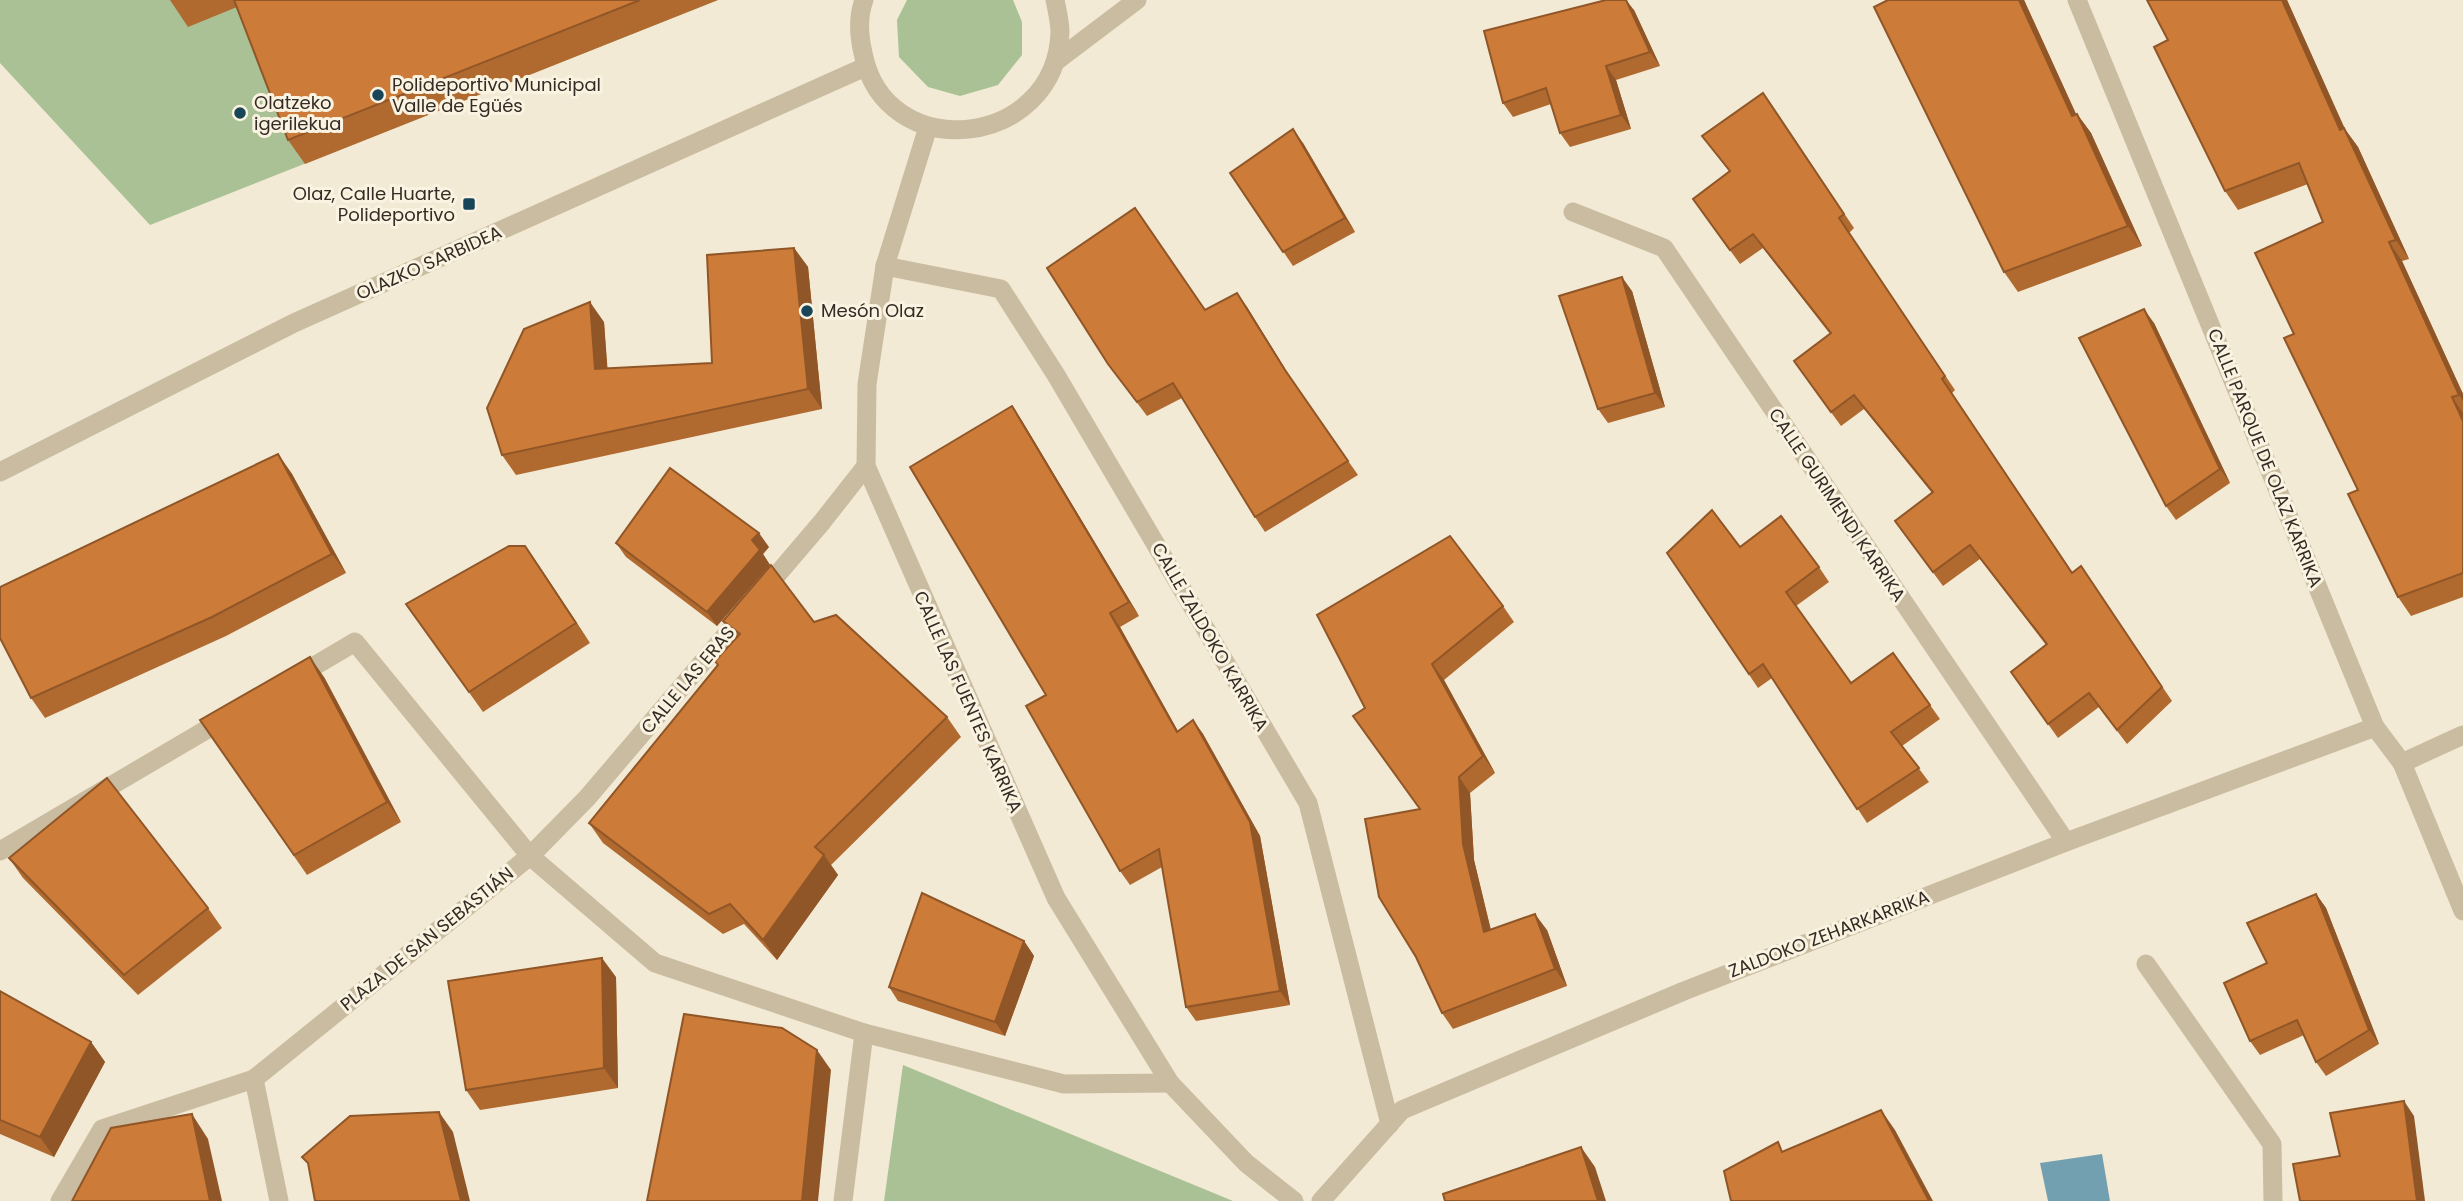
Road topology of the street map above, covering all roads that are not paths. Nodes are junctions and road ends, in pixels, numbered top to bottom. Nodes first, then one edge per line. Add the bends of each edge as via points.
1 (1055, 0) edge
2 (1137, 0) edge
3 (2077, 0) edge
4 (862, 1) edge
5 (1055, 62) junction
6 (865, 67) junction
7 (928, 127) junction
8 (1573, 212) dead end
9 (885, 266) junction
10 (866, 466) junction
11 (0, 472) edge
12 (272, 691) edge
13 (249, 705) edge
14 (2375, 727) junction
15 (2463, 735) edge
16 (2402, 763) junction
17 (2066, 842) junction
18 (0, 851) edge
19 (530, 856) junction
20 (2463, 911) edge
21 (2146, 964) dead end
22 (864, 1034) junction
23 (254, 1080) junction
24 (1170, 1083) junction
25 (1390, 1124) junction
26 (60, 1201) edge
27 (279, 1201) edge
28 (843, 1201) edge
29 (1294, 1201) edge
30 (1321, 1201) edge
31 (2273, 1201) edge

1 - 5 street via 1060,31
2 - 5 street
3 - 14 street, CALLE PARQUE DE OLAZ KARRIKA
4 - 6 street via 859,36
5 - 7 street via 1042,90 1019,112 990,127 960,132
6 - 7 street via 882,94 903,114
6 - 11 street, OLAZKO SARBIDEA via 294,323
7 - 9 street, CALLE LAS FUENTES KARRIKA
8 - 17 street, CALLE GURIMENDI KARRIKA via 1664,248
9 - 10 street, CALLE LAS FUENTES KARRIKA via 867,384
9 - 25 street, CALLE ZALDOKO KARRIKA via 1001,289 1301,791
10 - 19 street, CALLE LAS ERAS via 587,798
10 - 24 street, CALLE LAS FUENTES KARRIKA via 1056,898
12 - 19 street via 355,642
13 - 18 street
14 - 16 street, CALLE PARQUE DE OLAZ KARRIKA
14 - 17 street, ZALDOKO ZEHARKARRIKA
15 - 16 street
16 - 20 street, CALLE PARQUE DE OLAZ KARRIKA
17 - 25 street, ZALDOKO ZEHARKARRIKA via 1684,991 1402,1110
19 - 22 street, PLAZA DE SAN SEBASTIÁN via 655,963
19 - 23 street, PLAZA DE SAN SEBASTIÁN
21 - 31 street via 2272,1144
22 - 24 street, PLAZA DE SAN SEBASTIÁN via 1064,1084
22 - 28 street
23 - 26 street via 102,1129
23 - 27 street
24 - 29 street, CALLE LAS FUENTES KARRIKA via 1246,1163
25 - 30 street, ZALDOKO ZEHARKARRIKA

